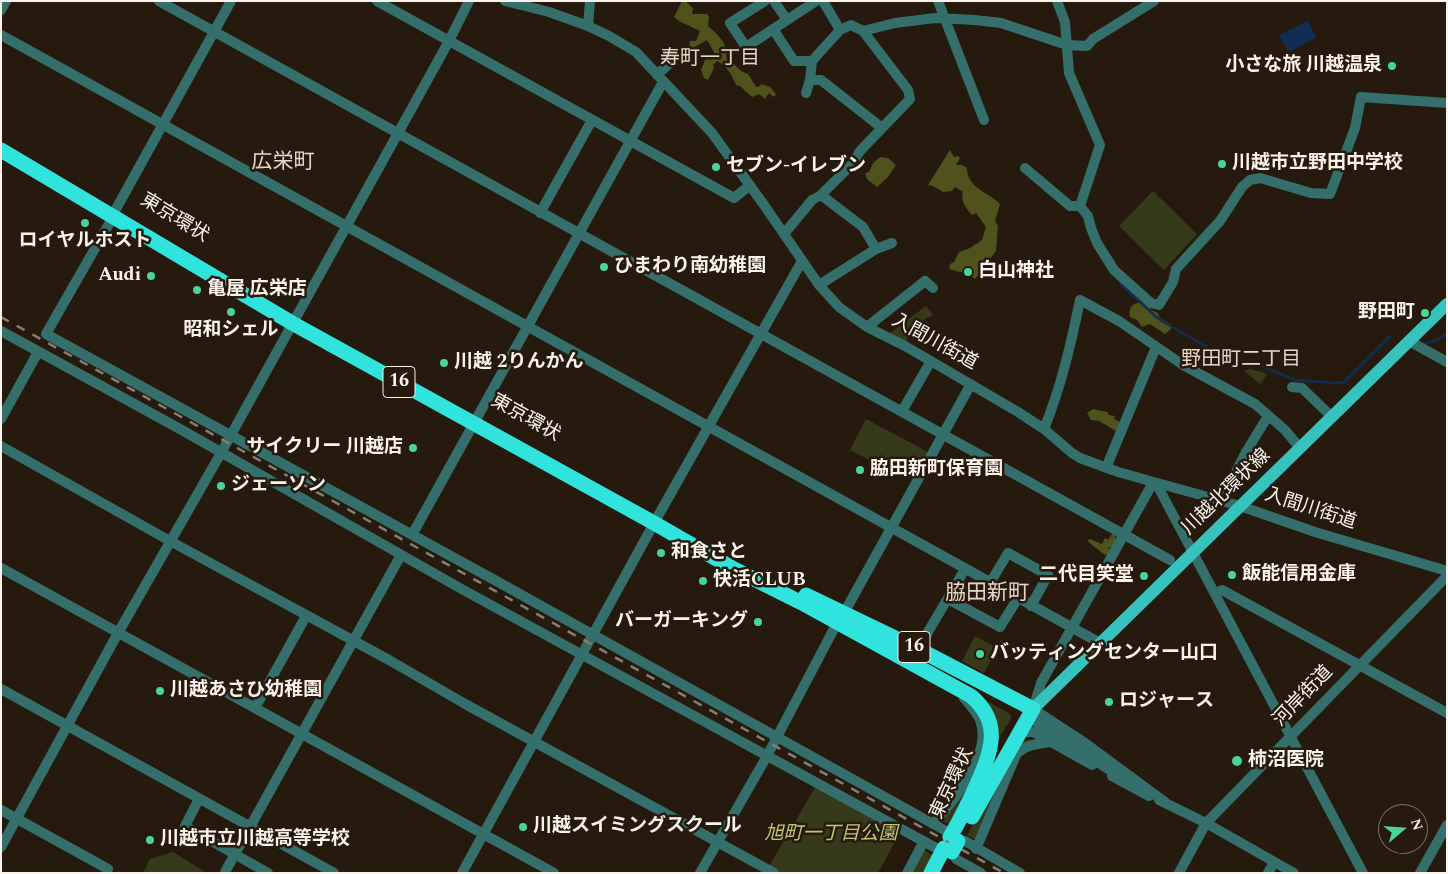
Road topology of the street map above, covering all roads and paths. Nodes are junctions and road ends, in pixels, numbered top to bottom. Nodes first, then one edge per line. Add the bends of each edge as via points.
1 (6, 1) edge
2 (159, 1) edge
3 (231, 1) edge
4 (378, 1) edge
5 (469, 1) edge
6 (505, 1) edge
7 (590, 1) edge
8 (765, 1) edge
9 (774, 1) edge
10 (816, 1) edge
11 (823, 1) edge
12 (938, 1) edge
13 (1057, 1) edge
14 (1154, 1) edge
15 (1, 10) edge
16 (946, 19) junction
17 (787, 20) junction
18 (588, 26) junction
19 (774, 29) junction
20 (840, 30) junction
21 (863, 31) junction
22 (215, 32) junction
23 (1, 35) edge
24 (449, 41) junction
25 (1067, 45) junction
26 (675, 58) dead end
27 (812, 61) junction
28 (660, 79) junction
29 (810, 80) junction
30 (806, 93) dead end
31 (1447, 103) edge
32 (592, 120) junction
33 (984, 120) dead end
34 (163, 124) junction
35 (882, 128) junction
36 (397, 133) junction
37 (1, 139) edge
38 (630, 141) junction
39 (1, 150) edge
40 (1025, 168) dead end
41 (750, 185) junction
42 (821, 195) junction
43 (1080, 206) junction
44 (115, 213) junction
45 (540, 213) junction
46 (346, 225) junction
47 (579, 234) junction
48 (784, 234) junction
49 (892, 243) dead end
50 (876, 249) junction
51 (802, 261) junction
52 (819, 285) junction
53 (933, 288) dead end
54 (1447, 304) edge
55 (294, 319) junction
56 (527, 326) junction
57 (867, 327) junction
58 (1, 331) edge
59 (760, 334) junction
60 (1409, 341) junction
61 (1156, 347) junction
62 (38, 352) junction
63 (931, 362) junction
64 (1447, 362) edge
65 (971, 384) junction
66 (1292, 387) dead end
67 (902, 411) junction
68 (1268, 416) junction
69 (1332, 417) junction
70 (1, 419) edge
71 (476, 420) junction
72 (709, 427) junction
73 (1044, 429) junction
74 (230, 435) junction
75 (944, 435) junction
76 (1, 446) edge
77 (1300, 448) junction
78 (221, 453) junction
79 (1106, 468) junction
80 (1156, 483) junction
81 (1221, 501) junction
82 (1240, 506) junction
83 (656, 520) junction
84 (892, 527) junction
85 (1124, 533) junction
86 (412, 535) junction
87 (170, 541) junction
88 (1193, 553) junction
89 (401, 555) junction
90 (1170, 560) dead end
91 (1, 568) edge
92 (965, 568) junction
93 (1447, 571) edge
94 (1447, 576) edge
95 (990, 583) junction
96 (1215, 593) junction
97 (1018, 598) junction
98 (948, 599) junction
99 (802, 603) junction
100 (1031, 606) junction
101 (306, 616) junction
102 (841, 618) junction
103 (1071, 628) junction
104 (118, 633) junction
105 (593, 635) junction
106 (354, 640) junction
107 (1100, 643) junction
108 (918, 649) junction
109 (583, 654) junction
110 (1359, 665) junction
111 (957, 688) junction
112 (1, 689) edge
113 (255, 708) junction
114 (1447, 713) edge
115 (1028, 714) junction
116 (67, 726) junction
117 (302, 734) junction
118 (1291, 735) junction
119 (777, 737) junction
120 (1016, 738) junction
121 (535, 742) junction
122 (1051, 742) junction
123 (767, 756) junction
124 (1150, 797) junction
125 (199, 799) junction
126 (1165, 802) junction
127 (968, 805) junction
128 (1, 810) edge
129 (17, 819) junction
130 (933, 824) junction
131 (1206, 824) junction
132 (251, 827) junction
133 (1445, 830) edge
134 (484, 833) junction
135 (718, 841) junction
136 (923, 843) junction
137 (951, 845) junction
138 (1, 847) edge
139 (976, 849) junction
140 (236, 854) junction
141 (1274, 862) junction
142 (108, 869) dead end
143 (969, 870) edge
144 (225, 872) edge
145 (268, 873) edge
146 (334, 873) edge
147 (462, 873) edge
148 (554, 873) edge
149 (700, 873) edge
150 (774, 873) edge
151 (907, 873) edge
152 (931, 873) edge
153 (941, 873) edge
154 (981, 873) edge
155 (1020, 873) edge
156 (1179, 873) edge
157 (1268, 873) edge
158 (1294, 873) edge
159 (1363, 873) edge
160 (1420, 873) edge

1 - 15 street
2 - 22 street
3 - 22 street
4 - 24 street
5 - 24 street
6 - 18 street, 入間川街道
7 - 18 street
8 - 19 street via 730,23 746,47
9 - 17 street
10 - 17 street
11 - 20 street
12 - 16 street
13 - 25 street via 1065,22
14 - 25 street via 1087,46
16 - 21 street via 895,23
16 - 25 street via 1001,23
16 - 33 street
17 - 19 street
18 - 28 street, 入間川街道 via 636,52
19 - 27 street via 794,61
20 - 21 street via 851,25
20 - 27 street
21 - 35 street via 908,90 910,99
22 - 34 street
22 - 36 street
23 - 34 street
24 - 32 street
24 - 36 street
25 - 43 street via 1069,73 1100,145
26 - 28 street
27 - 29 street
28 - 38 street
28 - 41 street, 入間川街道 via 712,133
29 - 30 street
29 - 35 street via 821,80
31 - 43 street via 1360,97 1355,128 1330,194 1260,178 1250,180 1220,221 1176,269 1173,282 1159,305 1151,303 1114,270
32 - 38 street
32 - 45 street
34 - 44 street
34 - 46 street
35 - 42 street
36 - 45 street
36 - 46 street
37 - 44 highway, 東京環状 / 16
38 - 41 street via 734,198
38 - 47 street
39 - 44 highway, 東京環状 / 16
40 - 43 street via 1070,206
41 - 48 street, 入間川街道
42 - 48 street via 812,200
42 - 50 street via 863,226
44 - 55 highway, 東京環状 / 16
44 - 74 street via 46,334
45 - 47 street
46 - 55 street
46 - 56 street
47 - 56 street
47 - 59 street
48 - 51 street, 入間川街道
49 - 50 street
50 - 52 street
51 - 52 street, 入間川街道
51 - 59 street
52 - 57 street, 入間川街道 via 839,307
53 - 57 street via 925,281
54 - 60 main road, 川越北環状線
55 - 71 highway, 東京環状 / 16
55 - 74 street
56 - 71 street
56 - 72 street
57 - 63 street, 入間川街道
58 - 62 street
59 - 67 street
59 - 72 street
60 - 64 street
60 - 69 main road, 川越北環状線
61 - 68 street via 1255,404
61 - 73 street via 1080,300 1055,402
61 - 79 street
62 - 70 street
62 - 78 street
63 - 65 street, 入間川街道
63 - 67 street
65 - 73 street, 入間川街道
65 - 75 street
66 - 69 street via 1302,388
67 - 75 street
68 - 77 street via 1286,430
68 - 81 street
69 - 77 main road, 川越北環状線
71 - 83 highway, 東京環状 / 16
71 - 86 street
72 - 83 street
72 - 84 street
73 - 79 street, 入間川街道 via 1072,453
74 - 78 street
74 - 86 street
75 - 84 street
75 - 85 street
76 - 87 street
77 - 82 main road, 川越北環状線
78 - 87 street
78 - 89 street
79 - 80 street, 入間川街道
80 - 81 street, 入間川街道
80 - 85 street
80 - 88 street
81 - 82 street, 入間川街道
82 - 88 main road, 川越北環状線
82 - 93 street, 入間川街道
83 - 99 highway, 東京環状 / 16 via 734,569
83 - 102 highway, 東京環状 / 16 via 792,589
83 - 105 street
84 - 92 street
84 - 102 street
85 - 90 street
85 - 103 street
86 - 105 street
87 - 101 street
87 - 104 street
88 - 96 street
88 - 107 main road, 川越北環状線
89 - 106 street
89 - 109 street
91 - 104 street
92 - 95 street
92 - 98 street
94 - 110 street, 河岸街道
95 - 97 street
95 - 100 street via 1008,552 1048,575
96 - 110 street via 1222,590
96 - 118 street
97 - 98 street via 1001,627
97 - 100 street
98 - 108 street
99 - 102 highway, 東京環状 / 16
99 - 115 highway, 東京環状 / 16
100 - 103 street
101 - 106 street
101 - 113 street
102 - 108 highway, 東京環状 / 16
102 - 111 highway, 東京環状 / 16
102 - 119 street
103 - 107 street
103 - 115 street
104 - 113 street
104 - 116 street
105 - 109 street
105 - 119 street
106 - 117 street
106 - 121 street
107 - 115 main road, 川越北環状線
108 - 115 highway, 東京環状 / 16
109 - 121 street
109 - 123 street
110 - 114 street
110 - 118 street, 河岸街道
111 - 127 highway, 東京環状 / 16 via 982,708 990,722 992,738 988,758
111 - 130 street via 980,720 981,750 951,803
112 - 116 street
113 - 117 street
115 - 120 highway, 東京環状 / 16
115 - 124 street
115 - 126 street via 1085,743
115 - 127 highway via 1014,725
116 - 125 street
116 - 129 street
117 - 132 street
117 - 134 street
118 - 131 street, 河岸街道
118 - 159 street
119 - 123 street
119 - 130 street
120 - 122 street via 1029,731
120 - 137 highway, 東京環状 / 16
121 - 134 street
121 - 135 street
122 - 124 street
122 - 139 street via 1027,746 1016,755
123 - 135 street
123 - 136 street
124 - 126 street
125 - 132 street
125 - 140 street via 185,826
126 - 131 street
127 - 137 highway, 東京環状 / 16
128 - 129 street
129 - 138 street
129 - 142 street
130 - 137 street
131 - 141 street
131 - 156 street, 河岸街道
132 - 140 street
132 - 146 street
133 - 160 street
134 - 147 street
134 - 148 street
135 - 149 street
135 - 150 street
136 - 137 street
136 - 151 street
137 - 139 street
137 - 143 street
137 - 152 highway, 東京環状 / 16
137 - 153 highway, 東京環状 / 16
139 - 155 street
140 - 144 street
140 - 145 street
141 - 157 street
141 - 158 street
143 - 154 street

